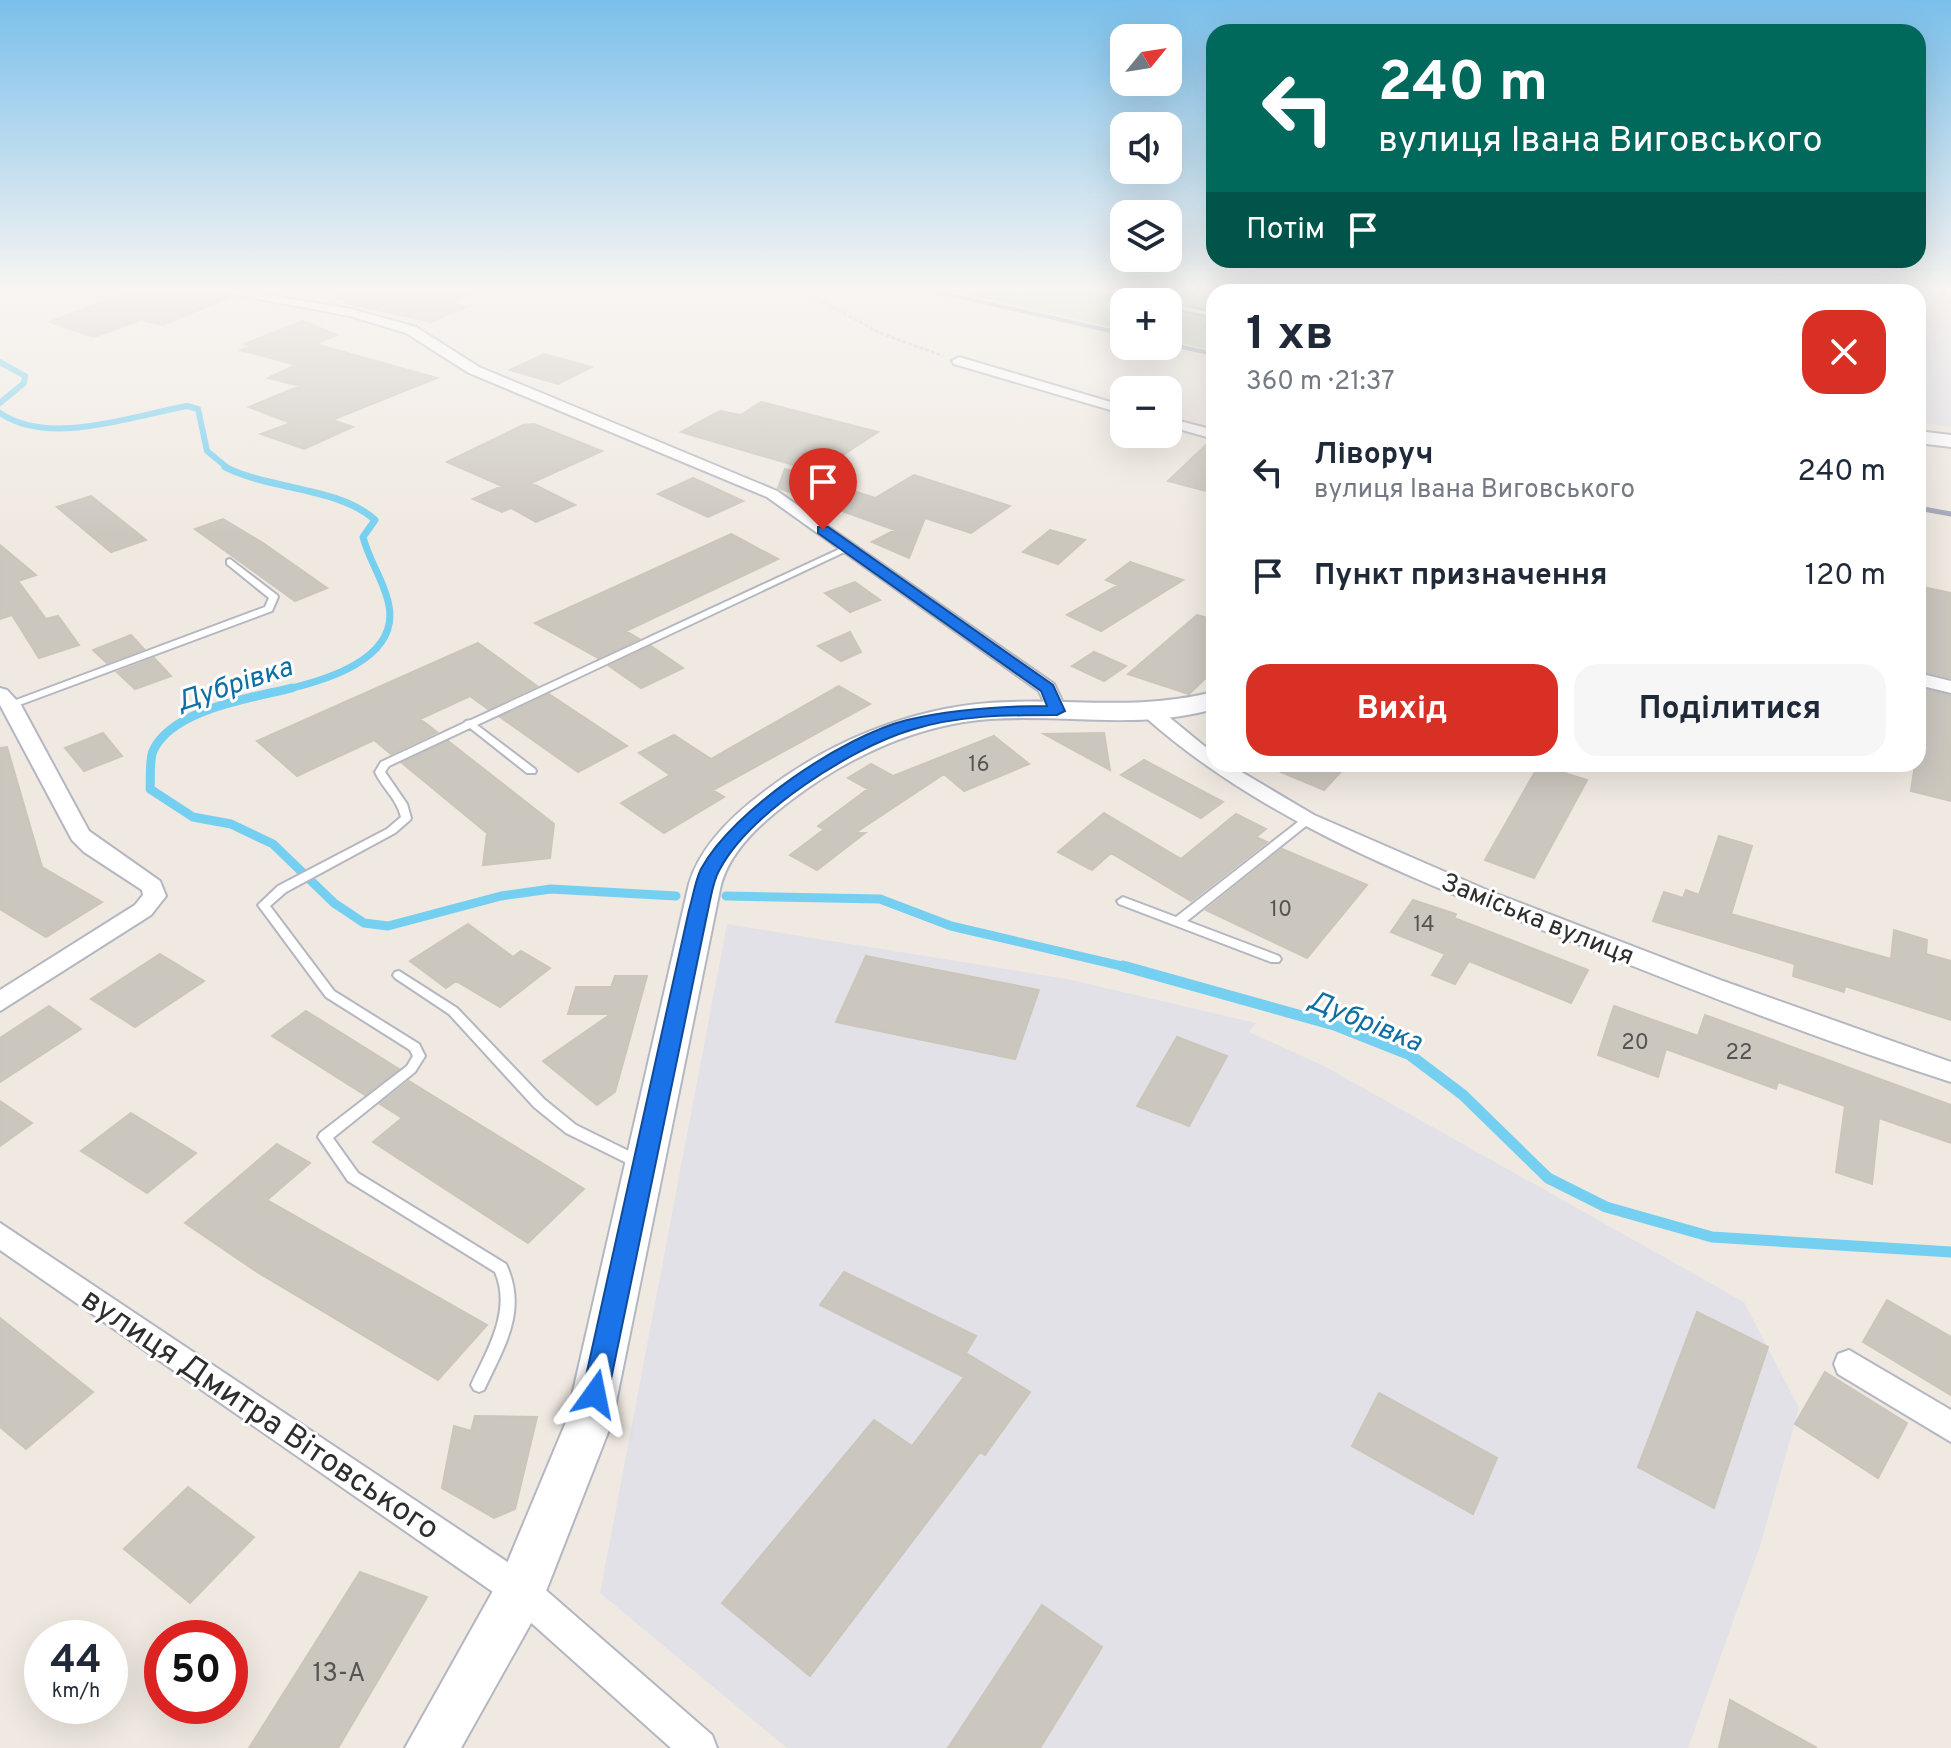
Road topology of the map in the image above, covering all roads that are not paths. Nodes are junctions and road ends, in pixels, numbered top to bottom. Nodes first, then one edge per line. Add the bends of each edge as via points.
1 (478, 372) edge
2 (995, 372) edge
3 (1110, 406) edge
4 (1182, 426) edge
5 (1206, 433) edge
6 (1926, 438) edge
7 (1951, 441) edge
8 (849, 548) junction
9 (230, 562) dead end
10 (1926, 681) edge
11 (1951, 687) edge
12 (5, 700) edge
13 (1206, 702) edge
14 (1057, 711) junction
15 (1151, 712) junction
16 (469, 723) junction
17 (1206, 760) edge
18 (531, 771) dead end
19 (1225, 772) edge
20 (1307, 820) junction
21 (1123, 901) dead end
22 (1179, 921) junction
23 (1275, 959) dead end
24 (399, 975) dead end
25 (0, 1002) edge
26 (1951, 1072) edge
27 (644, 1165) junction
28 (0, 1235) edge
29 (1849, 1364) dead end
30 (479, 1385) dead end
31 (1951, 1427) edge
32 (521, 1591) junction
33 (432, 1748) edge
34 (699, 1748) edge

1 - 8 street via 772,494
2 - 3 street
4 - 5 street
6 - 7 main road
8 - 14 street via 1047,688
8 - 16 lane
9 - 12 lane via 274,597 269,609
10 - 11 street
12 - 25 street via 80,835 152,886 155,896 143,910
13 - 15 main road
14 - 15 main road
14 - 27 main road via 973,713 880,736 806,777 763,808 728,843 709,871 702,897
15 - 17 street, Заміська вулиця
16 - 18 lane
16 - 30 lane via 385,764 382,779 405,805 406,818 282,889 264,905 330,994 415,1047 419,1056 411,1069 325,1137 353,1177 501,1268 510,1284 511,1305
19 - 20 street, Заміська вулиця
20 - 22 lane
20 - 26 street, Заміська вулиця via 1557,928
21 - 22 lane
22 - 23 lane
24 - 27 lane via 453,1011 539,1103 571,1129
27 - 32 main road via 589,1422
28 - 32 street, вулиця Дмитра Вітовського
29 - 31 street
32 - 33 main road
32 - 34 street, вулиця Дмитра Вітовського

